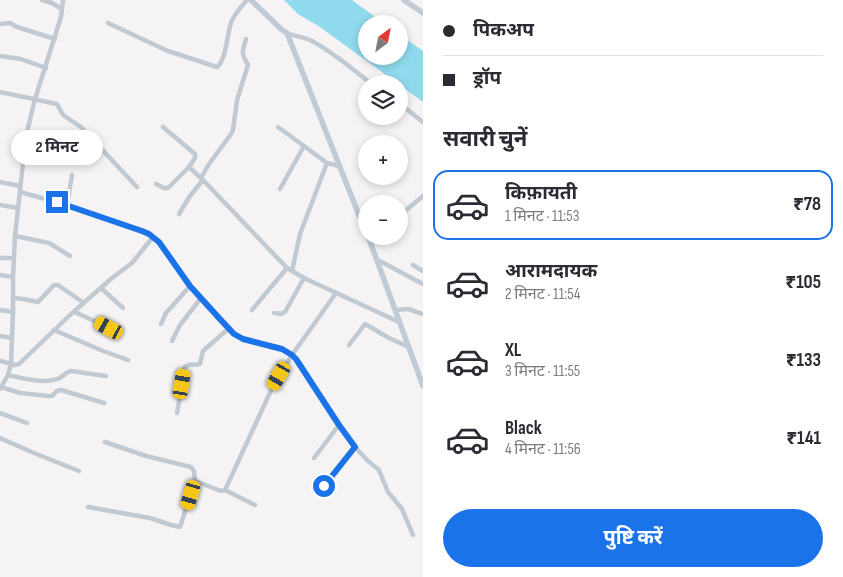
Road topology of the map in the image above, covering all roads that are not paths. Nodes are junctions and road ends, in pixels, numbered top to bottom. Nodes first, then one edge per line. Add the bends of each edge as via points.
1 (42, 0) edge
2 (63, 0) edge
3 (247, 0) edge
4 (252, 0) edge
5 (404, 0) edge
6 (62, 9) junction
7 (423, 13) edge
8 (108, 23) dead end
9 (0, 24) edge
10 (287, 33) junction
11 (55, 39) junction
12 (246, 39) dead end
13 (0, 56) edge
14 (46, 68) junction
15 (360, 75) edge
16 (0, 92) edge
17 (35, 100) junction
18 (408, 110) edge
19 (423, 122) edge
20 (163, 127) dead end
21 (278, 127) dead end
22 (26, 136) junction
23 (304, 146) junction
24 (72, 154) dead end
25 (327, 163) junction
26 (339, 166) junction
27 (189, 167) junction
28 (72, 175) dead end
29 (202, 179) junction
30 (0, 182) edge
31 (156, 184) dead end
32 (20, 186) junction
33 (137, 187) dead end
34 (280, 189) dead end
35 (20, 192) junction
36 (423, 196) edge
37 (0, 205) edge
38 (67, 205) junction
39 (18, 208) junction
40 (408, 208) edge
41 (358, 210) edge
42 (179, 214) dead end
43 (15, 236) junction
44 (153, 237) junction
45 (372, 245) edge
46 (70, 256) dead end
47 (0, 258) edge
48 (14, 258) junction
49 (376, 258) junction
50 (413, 265) dead end
51 (286, 268) junction
52 (423, 270) edge
53 (292, 271) junction
54 (0, 275) edge
55 (13, 277) junction
56 (304, 278) junction
57 (423, 284) edge
58 (190, 286) junction
59 (101, 288) junction
60 (336, 293) junction
61 (14, 298) junction
62 (200, 298) junction
63 (84, 303) junction
64 (124, 308) dead end
65 (0, 310) edge
66 (252, 310) dead end
67 (396, 310) junction
68 (14, 312) junction
69 (75, 312) junction
70 (274, 313) dead end
71 (423, 314) edge
72 (400, 322) junction
73 (161, 324) dead end
74 (109, 328) dead end
75 (228, 329) junction
76 (54, 330) junction
77 (0, 336) edge
78 (12, 338) junction
79 (172, 341) dead end
80 (350, 346) dead end
81 (409, 348) junction
82 (292, 355) junction
83 (128, 360) dead end
84 (0, 361) edge
85 (11, 364) junction
86 (8, 375) junction
87 (106, 376) dead end
88 (423, 386) edge
89 (1, 388) edge
90 (104, 403) dead end
91 (0, 413) edge
92 (177, 413) dead end
93 (27, 423) dead end
94 (339, 425) junction
95 (0, 438) edge
96 (105, 442) dead end
97 (355, 447) junction
98 (314, 458) dead end
99 (79, 470) dead end
100 (195, 482) junction
101 (324, 486) dead end
102 (225, 490) junction
103 (255, 505) dead end
104 (88, 507) dead end
105 (413, 535) dead end

1 - 6 street
2 - 6 street
3 - 8 street via 233,18 222,62 217,67 168,51
4 - 10 main road
5 - 7 main road
6 - 11 street
9 - 11 street via 10,23
10 - 15 street via 311,40
10 - 26 main road
11 - 14 street
12 - 29 street via 242,51 248,65 237,100 233,130
13 - 14 street
14 - 17 street
16 - 17 street
17 - 22 street
17 - 33 street via 58,105 61,113 81,127
18 - 19 street
20 - 27 street via 194,154
21 - 23 street
22 - 24 street
22 - 32 street
23 - 25 street
23 - 34 street
25 - 26 street
25 - 53 street via 300,234
26 - 41 main road
27 - 29 street
27 - 31 street via 168,188
28 - 38 street
29 - 42 street
29 - 51 street
30 - 32 street
32 - 35 street
35 - 38 street
35 - 39 street
36 - 40 street
37 - 39 street
38 - 44 street
39 - 43 street
43 - 46 street via 49,242
43 - 48 street
44 - 58 street
44 - 59 street via 132,263
45 - 49 main road
47 - 48 street
48 - 55 street
49 - 57 street
49 - 67 main road
50 - 52 street
51 - 53 street
51 - 66 street
53 - 56 street
54 - 55 street
55 - 61 street
56 - 60 street
56 - 70 street via 285,312
58 - 62 street
58 - 73 street
59 - 63 street
59 - 64 street
60 - 72 street
60 - 82 street
61 - 63 street via 38,302 54,285 58,285
61 - 68 street
62 - 75 street
62 - 79 street
63 - 69 street
65 - 68 street
67 - 71 street via 408,309
67 - 72 main road
68 - 78 street
69 - 74 street
69 - 76 street
72 - 81 main road
75 - 82 street via 239,338 282,349
75 - 92 street via 204,351 200,364 185,366
76 - 83 street
76 - 85 street via 19,364
77 - 78 street
78 - 85 street
80 - 81 street via 365,324
81 - 88 main road
82 - 94 street
82 - 102 street via 269,394
84 - 85 street
85 - 86 street
86 - 87 street via 38,380 60,378 69,371
86 - 89 street
89 - 90 street via 50,396 60,390
91 - 93 street
94 - 97 street
94 - 98 street
95 - 99 street
96 - 100 street via 191,467
97 - 101 street
97 - 105 street via 379,470
100 - 102 street
100 - 104 street via 180,527
102 - 103 street

